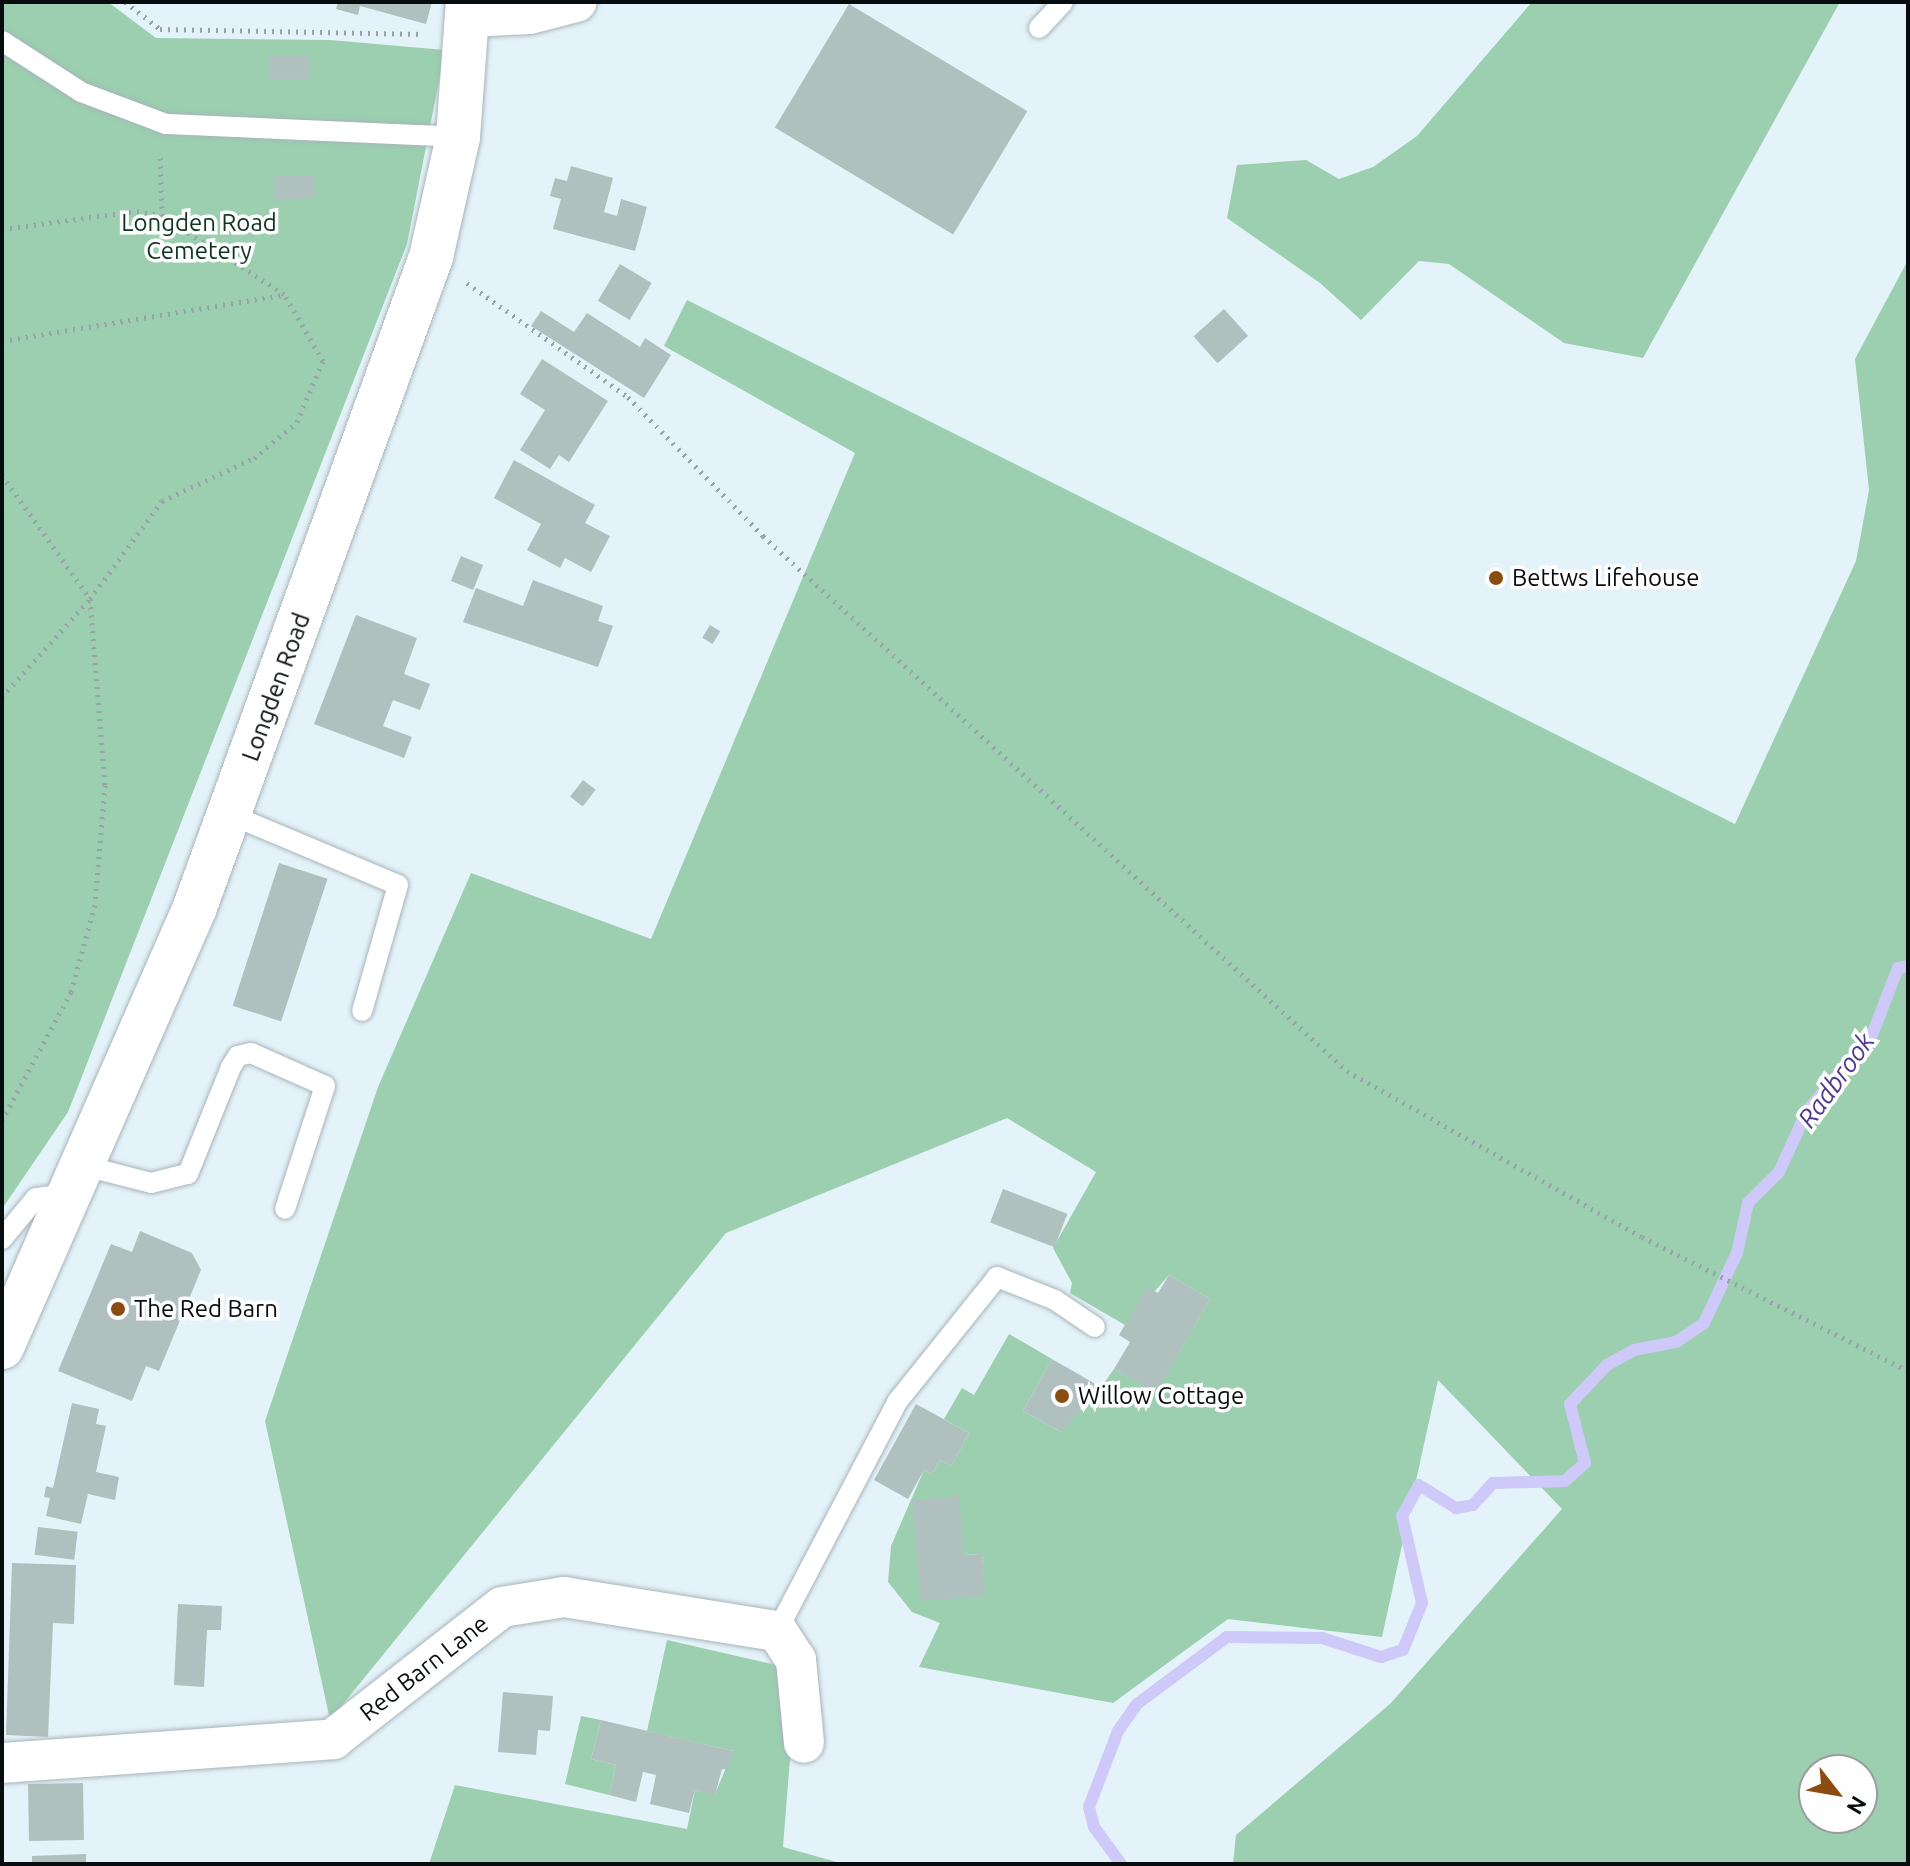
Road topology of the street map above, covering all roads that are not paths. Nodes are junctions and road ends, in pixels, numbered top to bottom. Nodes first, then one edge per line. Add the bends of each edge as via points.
1 (576, 2) edge
2 (1063, 2) edge
3 (468, 17) edge
4 (1039, 28) dead end
5 (2, 41) edge
6 (458, 137) junction
7 (229, 814) junction
8 (362, 1011) dead end
9 (78, 1180) junction
10 (285, 1209) dead end
11 (2, 1239) edge
12 (1095, 1327) dead end
13 (2, 1347) edge
14 (777, 1631) junction
15 (804, 1743) dead end
16 (2, 1763) edge

1 - 3 street via 529,14
2 - 4 lane
3 - 6 street, Longden Road
5 - 6 lane via 81,92 166,124
6 - 7 street, Longden Road via 431,257
7 - 8 lane via 398,885
7 - 9 street, Longden Road
9 - 10 lane via 172,1183 188,1174 231,1067 238,1056 251,1053 325,1086
9 - 11 lane via 36,1198
9 - 13 street, Longden Road
12 - 14 lane via 1055,1300 997,1277 897,1402
14 - 15 street via 796,1660
14 - 16 street, Red Barn Lane via 564,1597 502,1607 333,1739

